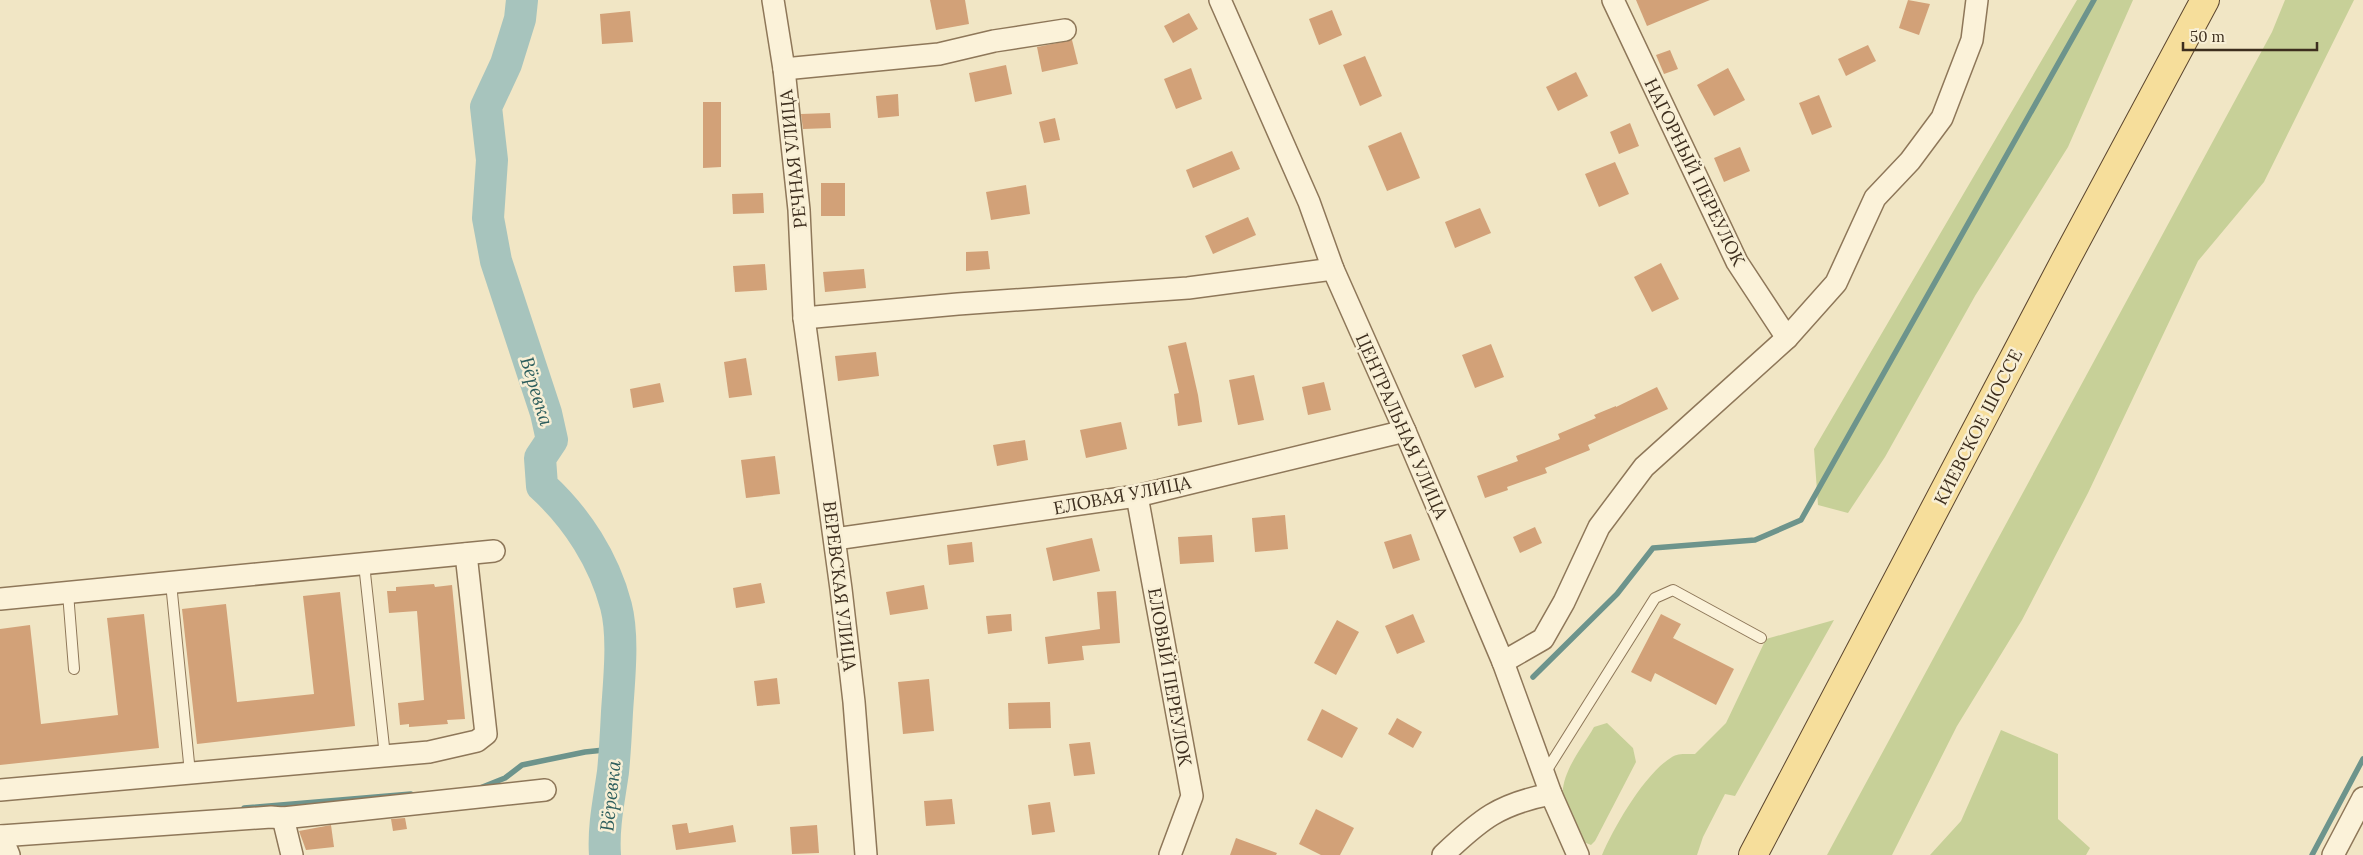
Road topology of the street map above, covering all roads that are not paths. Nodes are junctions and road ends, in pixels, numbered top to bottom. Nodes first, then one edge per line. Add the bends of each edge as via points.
1 (773, 0) edge
2 (1220, 0) edge
3 (1613, 0) edge
4 (1977, 0) edge
5 (2205, 0) edge
6 (1065, 30) dead end
7 (784, 69) junction
8 (1333, 269) junction
9 (804, 318) junction
10 (1787, 338) junction
11 (1405, 430) junction
12 (1137, 496) junction
13 (834, 539) junction
14 (494, 551) dead end
15 (466, 554) junction
16 (364, 564) junction
17 (171, 583) junction
18 (68, 593) junction
19 (0, 600) edge
20 (1761, 638) dead end
21 (1503, 662) junction
22 (74, 669) dead end
23 (385, 756) junction
24 (190, 773) junction
25 (1545, 773) junction
26 (0, 790) edge
27 (545, 790) dead end
28 (1551, 794) junction
29 (2363, 798) edge
30 (284, 818) junction
31 (3, 842) edge
32 (292, 855) edge
33 (866, 855) edge
34 (1170, 855) edge
35 (1443, 855) edge
36 (1578, 855) edge
37 (1753, 855) edge
38 (2333, 855) edge

1 - 7 street, РЕЧНАЯ УЛИЦА
2 - 8 street, ЦЕНТРАЛЬНАЯ УЛИЦА via 1309,202
3 - 10 street, НАГОРНЫЙ ПЕРЕУЛОК via 1737,262
4 - 10 street via 1972,40 1942,118 1910,161 1875,198 1836,283
5 - 37 main road, КИЕВСКОЕ ШОССЕ
6 - 7 street via 939,54
7 - 9 street, РЕЧНАЯ УЛИЦА via 799,210
8 - 9 street via 1188,288
8 - 11 street, ЦЕНТРАЛЬНАЯ УЛИЦА
9 - 13 street, ВЕРЕВСКАЯ УЛИЦА
10 - 21 street via 1644,467 1599,527 1564,602 1542,639
11 - 12 street, ЕЛОВАЯ УЛИЦА
11 - 21 street, ЦЕНТРАЛЬНАЯ УЛИЦА
12 - 13 street, ЕЛОВАЯ УЛИЦА
12 - 34 street, ЕЛОВЫЙ ПЕРЕУЛОК via 1192,796
13 - 33 street, ВЕРЕВСКАЯ УЛИЦА via 854,702
14 - 15 street
15 - 16 street
15 - 23 street via 486,734 477,741 429,752
16 - 17 street
16 - 23 lane
17 - 18 street
17 - 24 lane
18 - 19 street
18 - 22 lane
20 - 25 lane via 1673,590 1655,598
21 - 25 street, ЦЕНТРАЛЬНАЯ УЛИЦА
23 - 24 street
24 - 26 street
25 - 28 street, ЦЕНТРАЛЬНАЯ УЛИЦА
27 - 30 street
28 - 35 street via 1499,809
28 - 36 street, ЦЕНТРАЛЬНАЯ УЛИЦА
29 - 38 street
30 - 31 street
30 - 32 street

